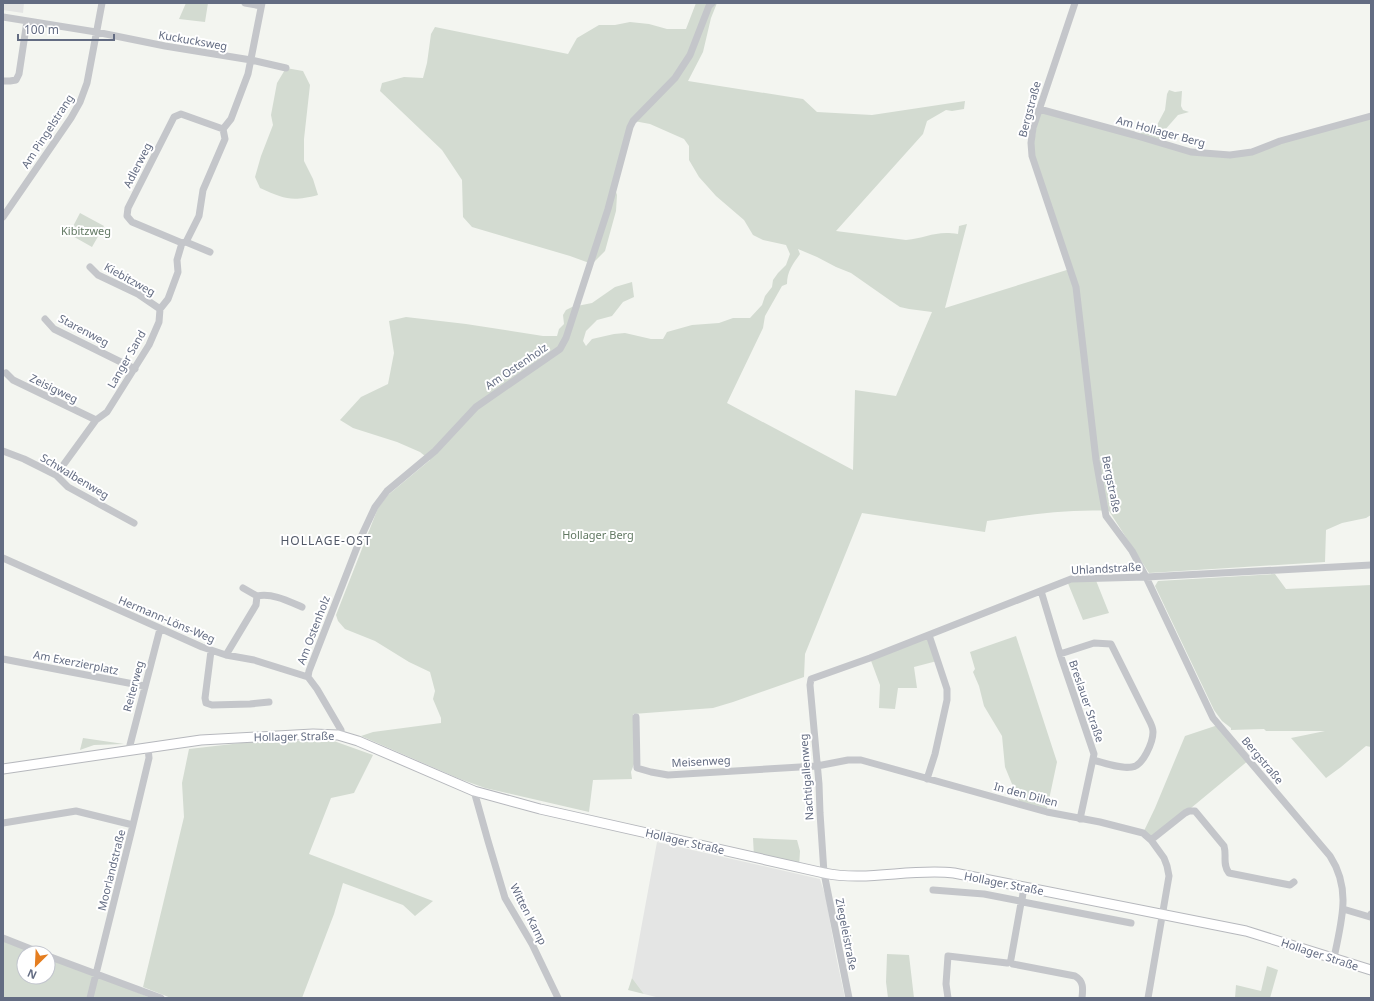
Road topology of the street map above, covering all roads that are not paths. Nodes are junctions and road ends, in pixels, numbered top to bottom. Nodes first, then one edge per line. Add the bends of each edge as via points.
1 (102, 3) edge
2 (245, 3) edge
3 (712, 3) edge
4 (1075, 3) edge
5 (261, 4) edge
6 (3, 18) edge
7 (27, 21) junction
8 (96, 32) junction
9 (251, 60) junction
10 (286, 68) dead end
11 (3, 80) edge
12 (1039, 109) junction
13 (1371, 116) edge
14 (223, 129) junction
15 (3, 217) edge
16 (184, 243) junction
17 (210, 252) dead end
18 (90, 267) dead end
19 (160, 309) junction
20 (45, 319) dead end
21 (135, 369) junction
22 (6, 373) dead end
23 (96, 420) junction
24 (3, 451) edge
25 (56, 475) junction
26 (134, 523) dead end
27 (3, 558) edge
28 (1371, 565) edge
29 (1146, 577) junction
30 (243, 588) dead end
31 (1041, 591) junction
32 (257, 596) junction
33 (302, 607) dead end
34 (160, 629) junction
35 (929, 635) junction
36 (211, 651) junction
37 (1060, 654) junction
38 (226, 655) junction
39 (3, 659) edge
40 (308, 677) junction
41 (811, 679) joint
42 (144, 686) junction
43 (269, 702) dead end
44 (636, 717) dead end
45 (342, 736) junction
46 (148, 748) junction
47 (130, 750) junction
48 (1093, 760) junction
49 (817, 766) junction
50 (3, 769) edge
51 (927, 779) junction
52 (474, 791) junction
53 (1080, 819) junction
54 (3, 823) edge
55 (133, 825) junction
56 (1151, 840) junction
57 (824, 874) junction
58 (1294, 882) dead end
59 (1024, 886) junction
60 (933, 890) dead end
61 (1021, 901) junction
62 (1343, 909) junction
63 (1164, 914) junction
64 (1371, 914) edge
65 (1131, 923) dead end
66 (3, 938) edge
67 (21, 945) edge
68 (1334, 958) junction
69 (56, 959) edge
70 (1010, 962) junction
71 (1371, 970) edge
72 (96, 974) junction
73 (90, 998) edge
74 (161, 998) edge
75 (558, 998) edge
76 (849, 998) edge
77 (948, 998) edge
78 (1082, 998) edge
79 (1148, 998) edge

1 - 8 street, Am Pingelstrang
2 - 5 street
3 - 40 street, Am Ostenholz via 690,55 676,78 630,127 592,262 560,349 476,407 435,451 387,491 374,507 321,637
4 - 12 street, Bergstraße
5 - 9 street, Langer Sand
6 - 7 street, Kuckucksweg
7 - 8 street, Kuckucksweg
7 - 11 street via 20,74 16,80
8 - 9 street, Kuckucksweg
8 - 15 street, Am Pingelstrang via 87,83 80,102
9 - 10 street, Kuckucksweg
9 - 14 street, Langer Sand via 231,119
12 - 13 street, Am Hollager Berg via 1180,149 1224,155 1252,152 1280,141
12 - 29 street, Bergstraße via 1031,143 1032,156 1076,287 1096,460 1106,516 1132,551
14 - 16 street, Langer Sand via 225,139 203,190 199,216
14 - 16 street, Adlerweg via 181,114 174,117 128,208 127,216 132,222
16 - 17 street
16 - 19 street, Langer Sand via 176,260 178,272 168,299
18 - 19 street, Kiebitzweg via 98,275 138,294
19 - 21 street, Langer Sand via 159,322
20 - 21 street, Starenweg via 54,329
21 - 23 street, Langer Sand via 107,412
22 - 23 street, Zeisigweg via 13,380
23 - 25 street, Langer Sand
24 - 25 street, Schwalbenweg
25 - 26 street, Schwalbenweg via 68,488
27 - 34 street, Hermann-Löns-Weg
28 - 29 street, Uhlandstraße
29 - 31 street, Uhlandstraße via 1071,579
29 - 62 street, Bergstraße via 1214,718 1335,864 1342,882
30 - 32 street
31 - 35 street, Uhlandstraße
31 - 37 street, Breslauer Straße
32 - 33 street via 272,595
32 - 38 street via 256,605
34 - 36 street, Hermann-Löns-Weg
34 - 42 street, Reiterweg
35 - 41 street, Uhlandstraße
35 - 51 street via 946,689 946,700
36 - 38 street, Hermann-Löns-Weg
36 - 43 street via 206,703 212,705
37 - 48 street, Breslauer Straße via 1094,754
37 - 48 street via 1094,643 1111,644 1153,730 1152,742 1140,764 1135,767 1127,768
38 - 40 street, Hermann-Löns-Weg via 260,662
39 - 42 street, Am Exerzierplatz
40 - 45 street via 341,730
41 - 49 street, Nachtigallenweg
42 - 47 street, Reiterweg
44 - 49 street, Meisenweg via 638,768 647,771 668,775
45 - 46 main road, Hollager Straße via 313,734 201,740
45 - 52 main road, Hollager Straße
46 - 47 main road, Hollager Straße
46 - 55 street, Moorlandstraße via 149,758
47 - 50 main road, Hollager Straße
48 - 53 street, Breslauer Straße
49 - 51 street, In den Dillen via 862,760
49 - 57 street, Nachtigallenweg
51 - 53 street, In den Dillen
52 - 57 main road, Hollager Straße via 540,809
52 - 75 street, Witten Kamp via 505,898 532,944
53 - 56 street, In den Dillen via 1134,831
54 - 55 street via 76,811
55 - 72 street, Moorlandstraße
56 - 58 street via 1185,813 1195,811 1224,846 1225,868 1229,873 1290,885
56 - 63 street, In den Dillen via 1164,858 1169,876
57 - 59 main road, Hollager Straße via 860,877 935,871
57 - 76 street, Ziegeleistraße
59 - 61 street
59 - 63 main road, Hollager Straße
60 - 61 street via 984,894
61 - 65 street
61 - 70 street
62 - 64 street via 1370,917
62 - 68 street, Bergstraße
63 - 68 main road, Hollager Straße via 1246,931
63 - 79 street, In den Dillen
66 - 67 street
68 - 71 main road, Hollager Straße
69 - 72 street
70 - 77 street via 948,956
70 - 78 street via 1075,976 1083,984
72 - 73 street, Moorlandstraße
72 - 74 street

